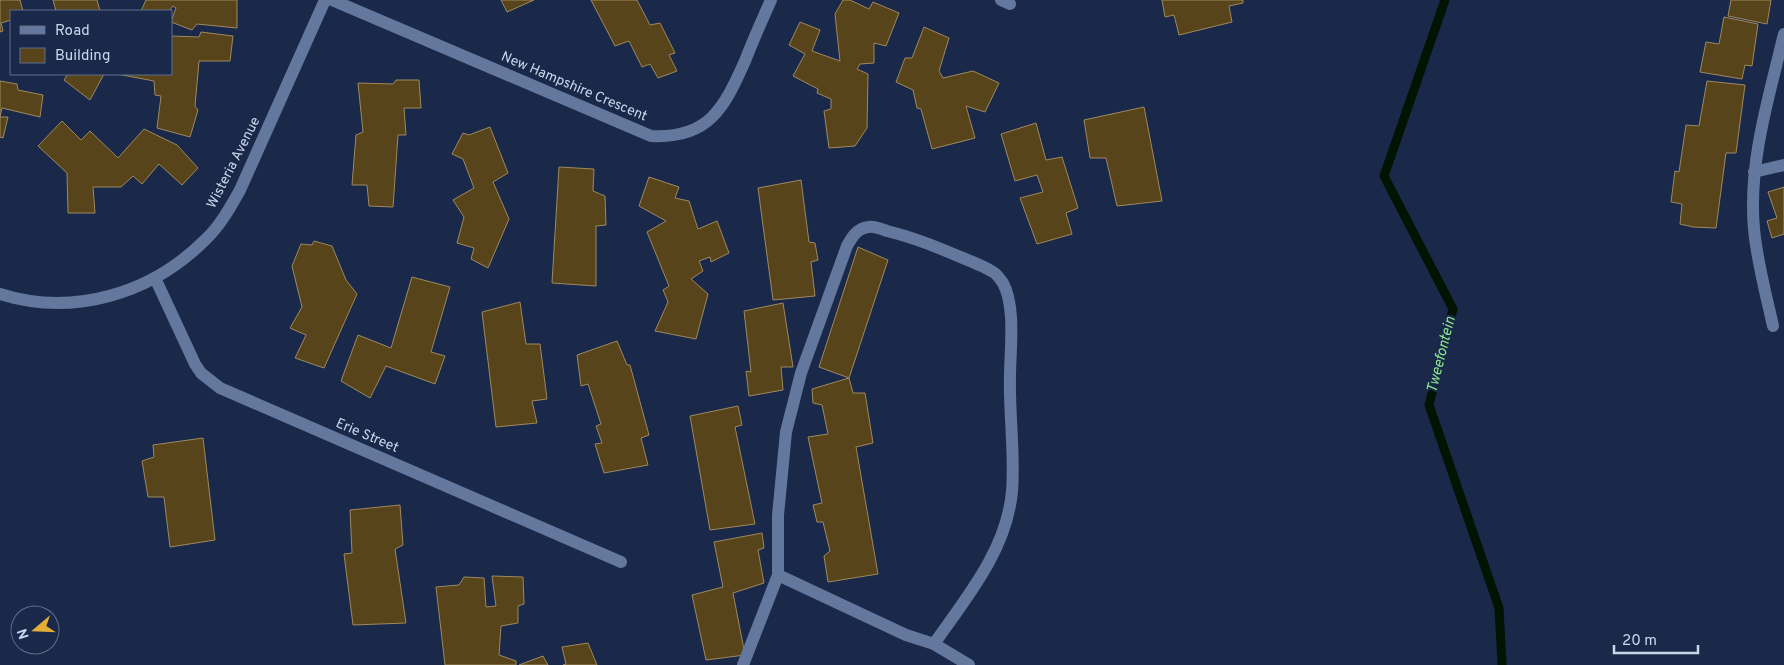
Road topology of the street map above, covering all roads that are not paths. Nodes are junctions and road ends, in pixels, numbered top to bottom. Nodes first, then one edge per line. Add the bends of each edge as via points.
1 (325, 0) edge
2 (332, 0) edge
3 (771, 0) edge
4 (1784, 34) edge
5 (1784, 165) edge
6 (1754, 172) junction
7 (155, 278) junction
8 (0, 294) edge
9 (1773, 326) dead end
10 (621, 562) dead end
11 (778, 574) junction
12 (934, 644) junction
13 (743, 665) edge
14 (969, 665) edge

1 - 7 street, Wisteria Avenue via 254,161 224,218 205,240
2 - 3 street, New Hampshire Crescent via 651,136 689,132 716,114 732,91
4 - 6 street
5 - 6 street
6 - 9 street via 1754,227
7 - 8 street, Wisteria Avenue via 99,299 63,304
7 - 10 street, Erie Street via 195,364 220,388
11 - 12 street via 906,636
11 - 12 street via 778,515 786,432 801,373 847,246 854,235 870,226 917,239 982,265 995,273 1003,284 1011,321 1012,491 1000,540
11 - 13 street
12 - 14 street

